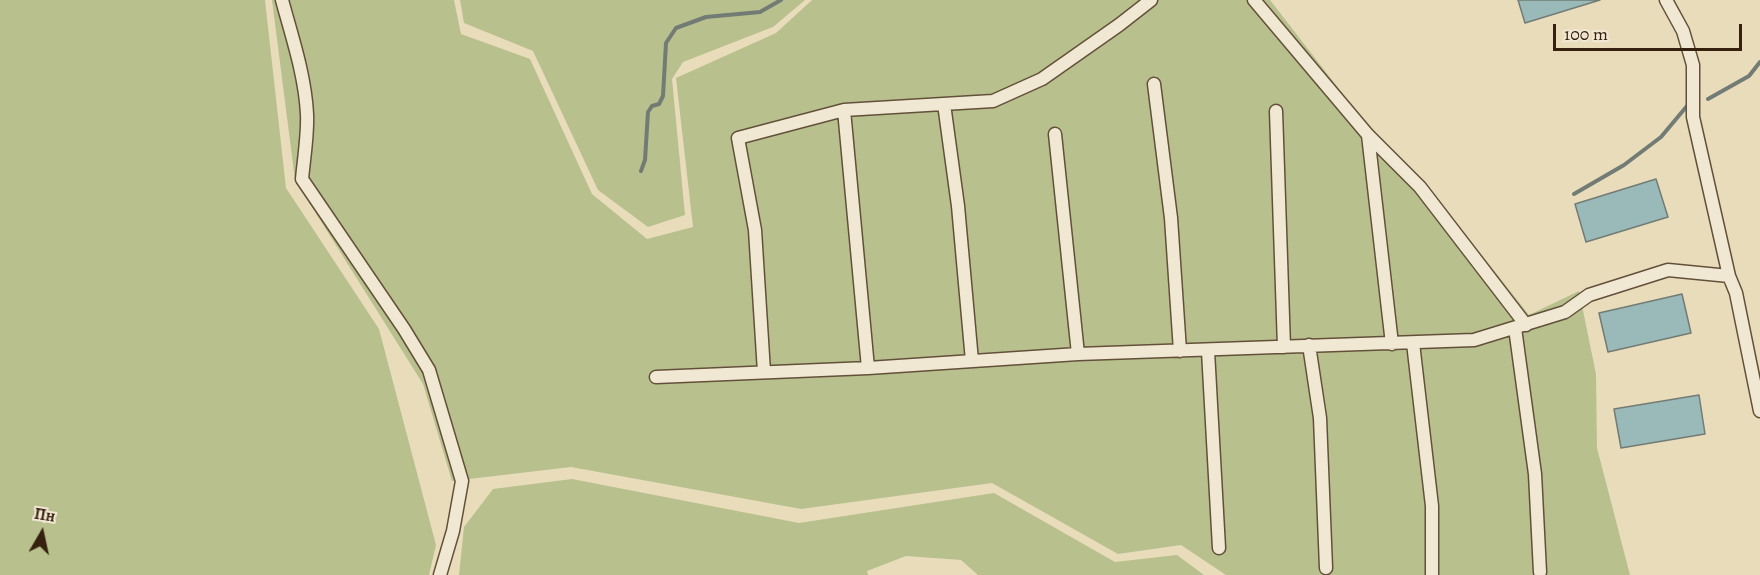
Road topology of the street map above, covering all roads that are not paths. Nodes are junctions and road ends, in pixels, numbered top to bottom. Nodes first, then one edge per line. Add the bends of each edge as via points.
1 (282, 0) edge
2 (1151, 0) edge
3 (1254, 0) edge
4 (1666, 0) edge
5 (1154, 84) dead end
6 (944, 104) junction
7 (844, 110) junction
8 (1276, 111) dead end
9 (1055, 134) dead end
10 (1368, 135) junction
11 (1730, 276) junction
12 (1520, 327) junction
13 (1413, 343) junction
14 (1392, 344) junction
15 (1309, 345) junction
16 (1284, 347) junction
17 (1179, 351) junction
18 (1208, 351) junction
19 (1078, 354) junction
20 (972, 361) junction
21 (868, 368) junction
22 (764, 372) junction
23 (656, 377) dead end
24 (1760, 411) edge
25 (1219, 548) dead end
26 (1326, 568) dead end
27 (1540, 572) dead end
28 (440, 575) edge
29 (1432, 575) edge

1 - 28 street via 302,71 307,113 302,179 429,370 459,470 462,481 453,531
2 - 6 street via 1042,79 993,101
3 - 10 street
4 - 11 street via 1683,31 1693,65 1693,117
5 - 17 street via 1171,218
6 - 7 street
6 - 20 street
7 - 21 street
7 - 22 street via 738,138 755,230
8 - 16 street
9 - 19 street
10 - 12 street via 1420,187
10 - 14 street
11 - 12 street via 1668,270 1589,295 1565,312
11 - 24 street
12 - 13 street via 1474,340
12 - 27 street
13 - 14 street
13 - 29 street via 1432,507
14 - 15 street
15 - 16 street
15 - 26 street via 1320,418
16 - 18 street
17 - 18 street
17 - 19 street
18 - 25 street
19 - 20 street
20 - 21 street
21 - 22 street
22 - 23 street

